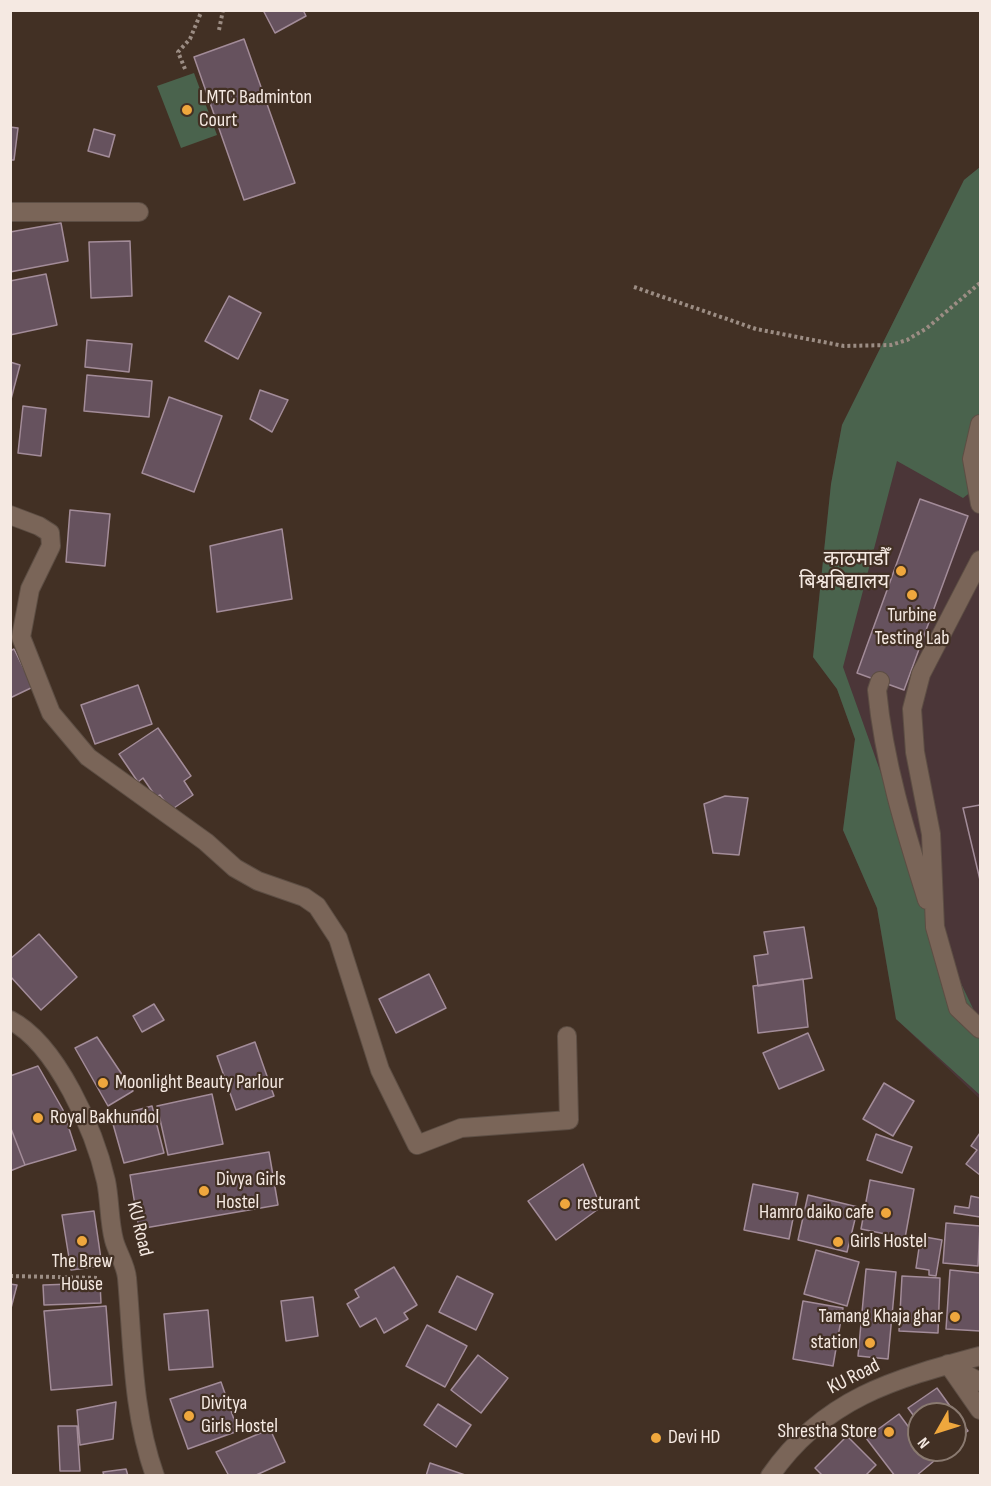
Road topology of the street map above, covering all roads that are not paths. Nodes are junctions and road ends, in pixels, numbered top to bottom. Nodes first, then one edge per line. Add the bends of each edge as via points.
1 (10, 212) edge
2 (139, 212) dead end
3 (981, 424) edge
4 (981, 504) edge
5 (10, 515) edge
6 (981, 560) edge
7 (16, 639) edge
8 (880, 681) dead end
9 (935, 927) junction
10 (10, 1020) edge
11 (981, 1029) edge
12 (567, 1036) dead end
13 (981, 1356) edge
14 (948, 1364) junction
15 (981, 1382) edge
16 (981, 1410) edge
17 (155, 1476) edge
18 (770, 1476) edge

1 - 2 street
3 - 4 street via 972,459
5 - 7 street via 50,533 51,546 30,590
6 - 9 street via 921,674 912,709 915,752 931,834
7 - 12 street via 51,713 88,757 206,842 235,868 317,906 338,938 380,1070 417,1146 461,1128 569,1120
8 - 9 street via 887,760
9 - 11 street via 958,1008
10 - 17 street, KU Road via 40,1045 77,1102 106,1181 114,1239 127,1275 142,1440
13 - 14 street, KU Road
14 - 15 street
14 - 16 street
14 - 18 street, KU Road via 890,1382 833,1411 802,1438

